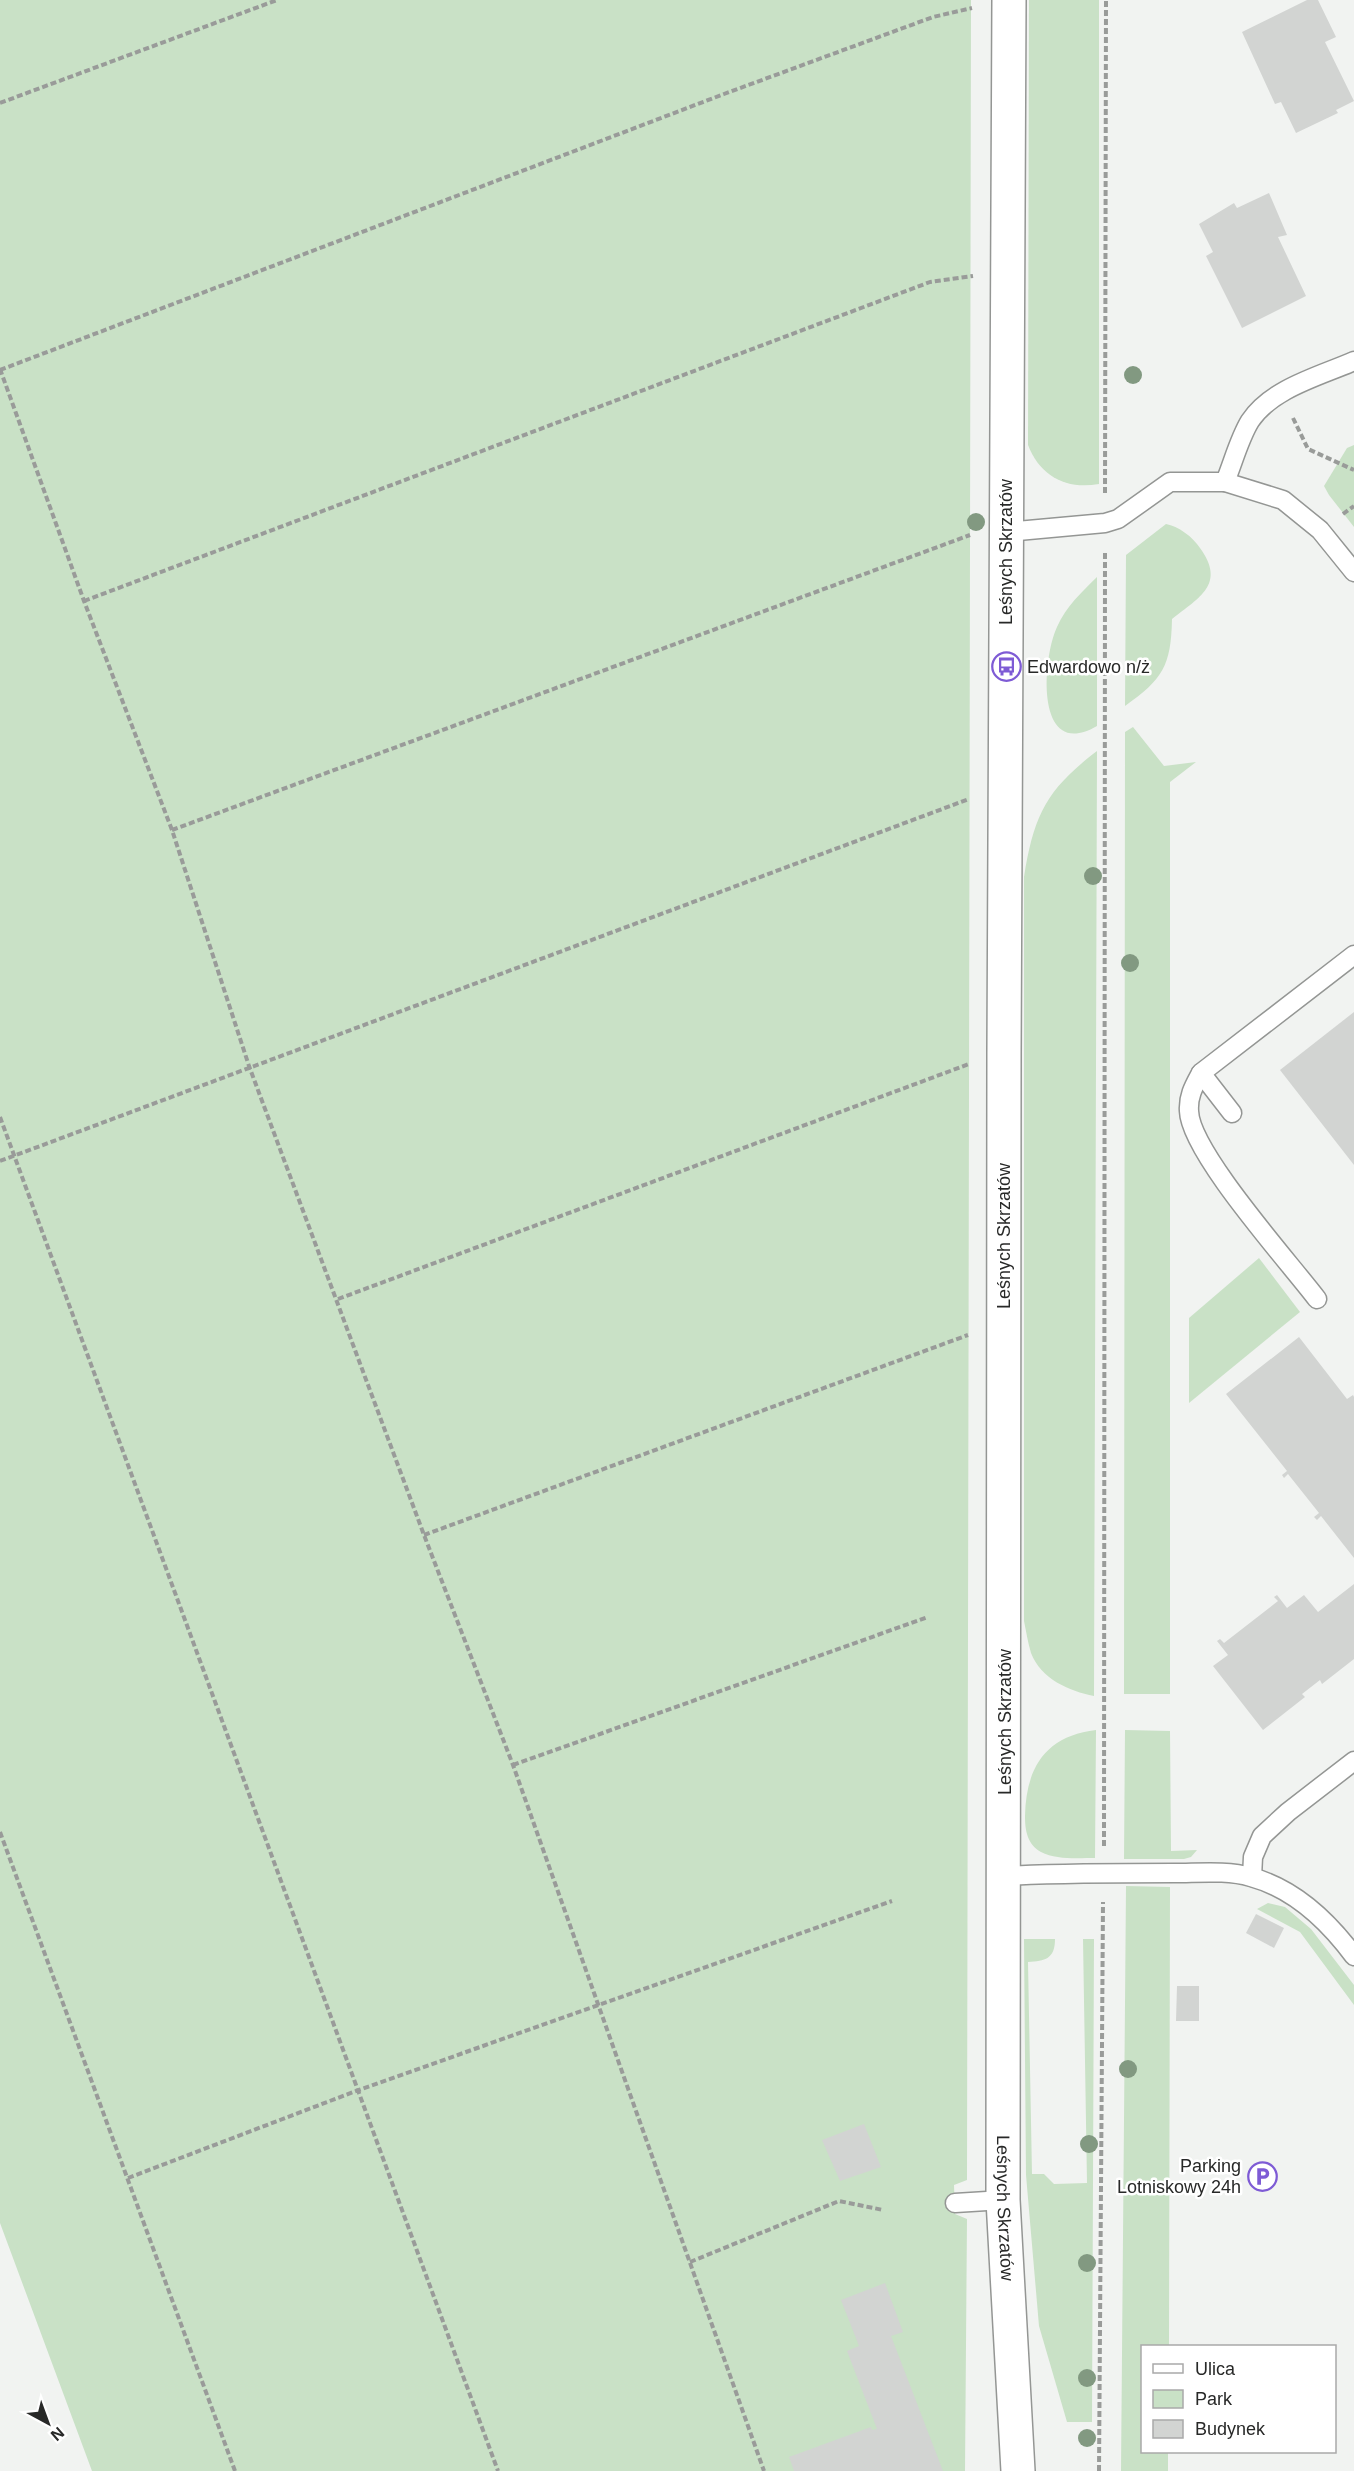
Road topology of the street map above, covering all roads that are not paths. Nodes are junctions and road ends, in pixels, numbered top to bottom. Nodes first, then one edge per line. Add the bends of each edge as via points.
1 (1009, 0) edge
2 (1354, 361) edge
3 (1225, 482) junction
4 (1006, 532) junction
5 (1354, 572) edge
6 (1354, 955) edge
7 (1201, 1073) junction
8 (1232, 1113) dead end
9 (1317, 1299) dead end
10 (1354, 1761) edge
11 (1005, 1876) junction
12 (1252, 1877) junction
13 (1354, 1956) edge
14 (1003, 2200) junction
15 (955, 2203) dead end
16 (1018, 2471) edge

1 - 4 street, Leśnych Skrzatów
2 - 3 lane via 1269,401 1250,421
3 - 4 lane via 1170,482 1118,519 1105,523
3 - 5 lane via 1283,500 1320,530
4 - 11 street, Leśnych Skrzatów
6 - 7 lane
7 - 8 lane
7 - 9 lane via 1190,1094 1189,1113 1198,1142
10 - 12 lane via 1262,1836 1253,1857
11 - 12 lane via 1230,1873
11 - 14 street, Leśnych Skrzatów
12 - 13 lane via 1309,1907 1333,1928
14 - 15 lane
14 - 16 street, Leśnych Skrzatów

